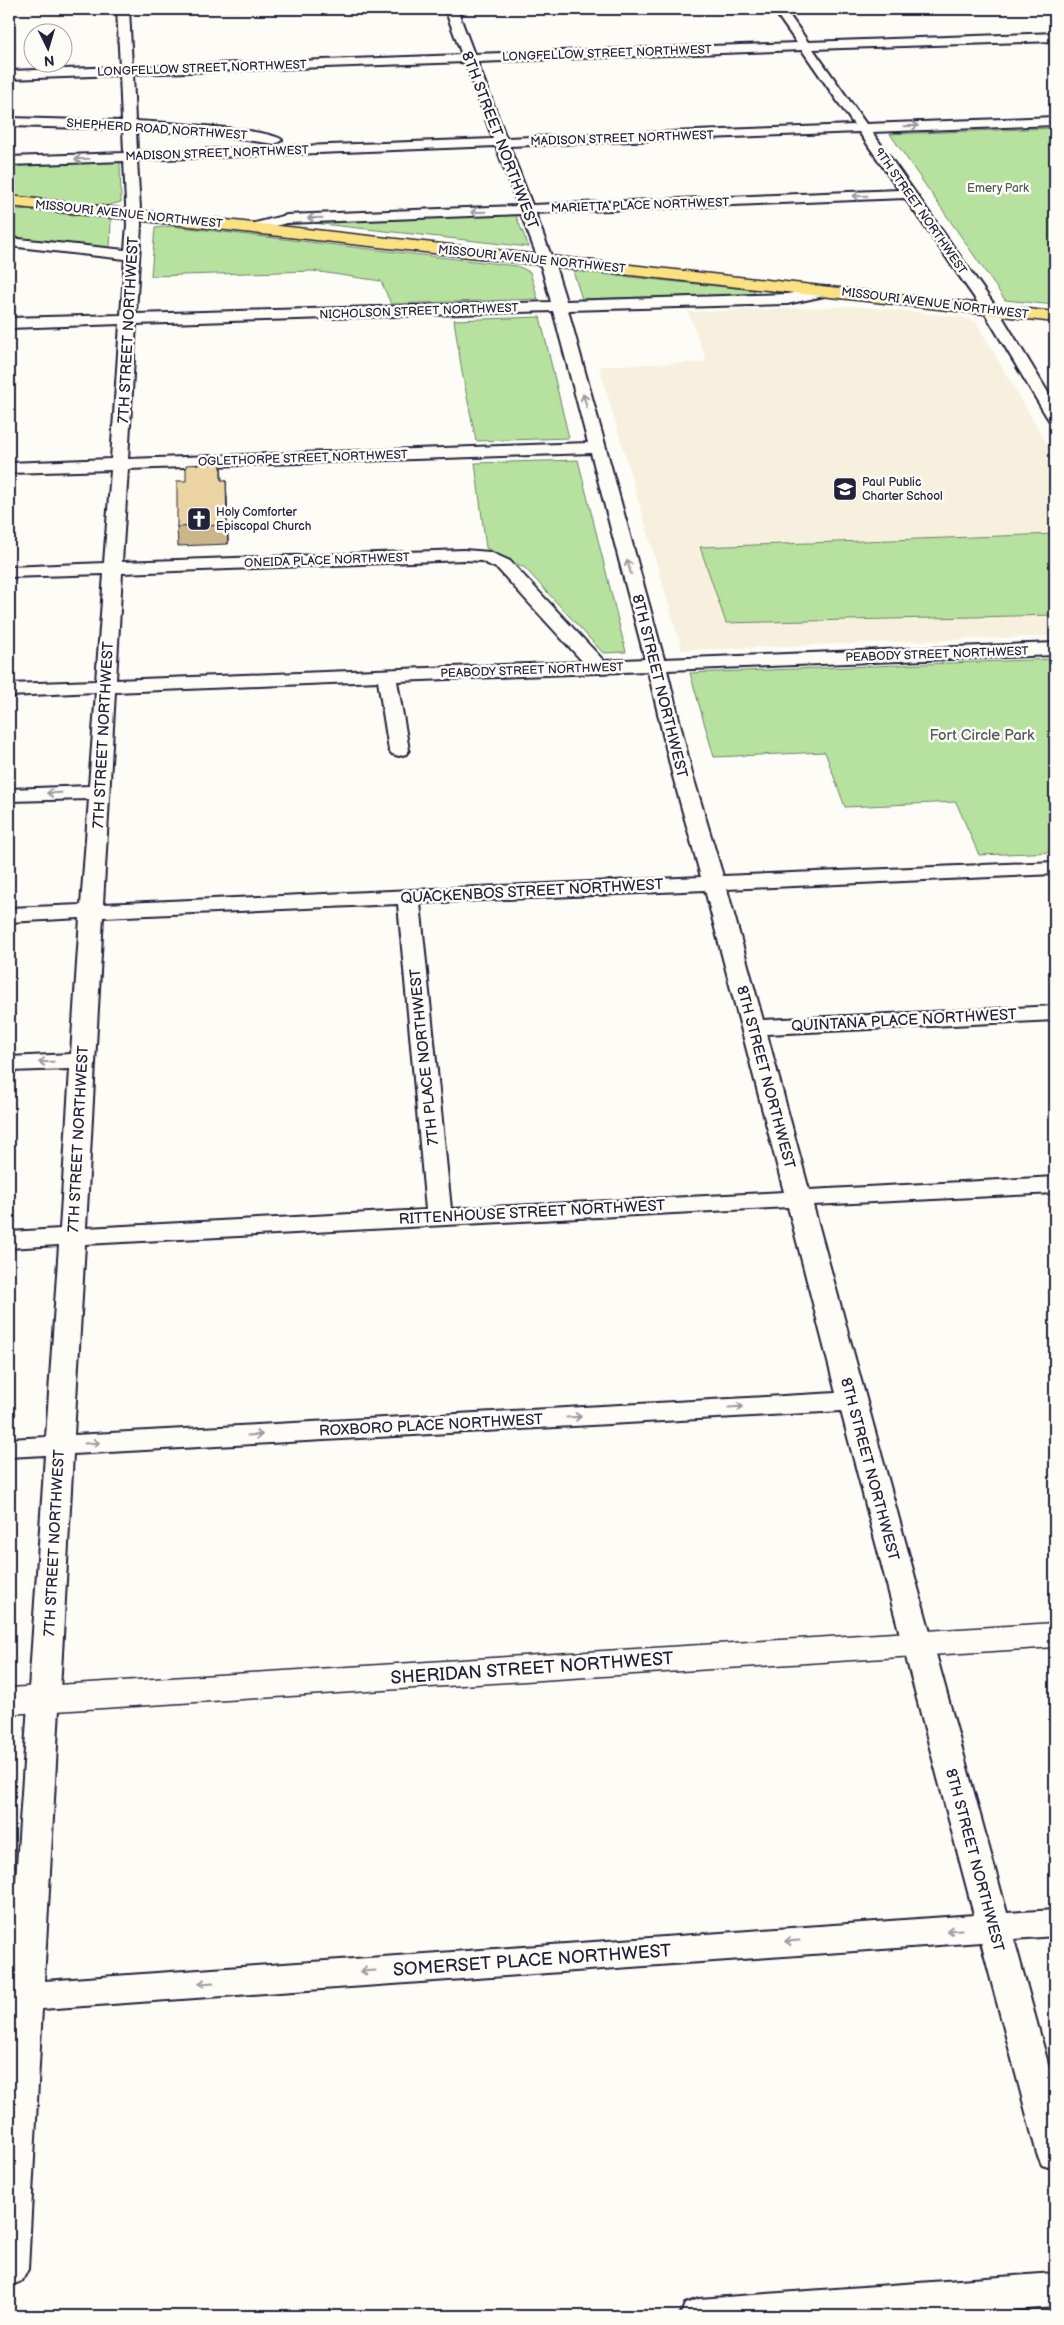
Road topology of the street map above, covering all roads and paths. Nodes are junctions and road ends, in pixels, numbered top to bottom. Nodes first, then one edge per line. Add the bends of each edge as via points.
1 (123, 9) edge
2 (451, 9) edge
3 (779, 9) edge
4 (1055, 37) edge
5 (805, 46) junction
6 (470, 58) junction
7 (126, 71) junction
8 (9, 75) edge
9 (1055, 121) edge
10 (9, 122) edge
11 (129, 125) junction
12 (863, 128) junction
13 (501, 142) junction
14 (302, 150) junction
15 (130, 157) junction
16 (9, 162) edge
17 (909, 194) junction
18 (9, 201) edge
19 (526, 210) junction
20 (133, 215) junction
21 (252, 228) junction
22 (9, 242) edge
23 (132, 255) junction
24 (545, 260) junction
25 (829, 291) junction
26 (560, 307) junction
27 (990, 310) junction
28 (1055, 317) edge
29 (128, 320) junction
30 (9, 323) edge
31 (1055, 418) edge
32 (598, 448) junction
33 (119, 464) junction
34 (9, 468) edge
35 (113, 568) junction
36 (9, 572) edge
37 (1055, 649) edge
38 (656, 665) junction
39 (599, 667) junction
40 (387, 676) junction
41 (106, 687) junction
42 (9, 690) edge
43 (399, 750) dead end
44 (99, 792) junction
45 (9, 795) edge
46 (1055, 868) edge
47 (713, 883) junction
48 (408, 897) junction
49 (93, 911) junction
50 (9, 915) edge
51 (1055, 1013) edge
52 (752, 1028) junction
53 (83, 1061) junction
54 (9, 1064) edge
55 (1055, 1185) edge
56 (798, 1198) junction
57 (440, 1217) junction
58 (72, 1237) junction
59 (9, 1240) edge
60 (852, 1401) junction
61 (60, 1445) junction
62 (9, 1448) edge
63 (1055, 1635) edge
64 (916, 1643) junction
65 (45, 1698) junction
66 (9, 1701) edge
67 (1055, 1923) edge
68 (994, 1927) junction
69 (17, 1996) edge
70 (1055, 2154) edge
71 (9, 2269) edge
72 (1055, 2290) edge
73 (699, 2316) edge

1 - 7 street, 7TH STREET NORTHWEST
2 - 6 street, 8TH STREET NORTHWEST
3 - 5 street, 9TH STREET NORTHWEST
4 - 5 street, LONGFELLOW STREET NORTHWEST
5 - 6 street, LONGFELLOW STREET NORTHWEST
5 - 12 street, 9TH STREET NORTHWEST
6 - 7 street, LONGFELLOW STREET NORTHWEST
6 - 13 street, 8TH STREET NORTHWEST
7 - 8 street, LONGFELLOW STREET NORTHWEST
7 - 11 street, 7TH STREET NORTHWEST
12 -> 9 street, MADISON STREET NORTHWEST
10 - 11 street, SHEPHERD ROAD NORTHWEST
11 - 14 street, SHEPHERD ROAD NORTHWEST via 259,137 286,142
11 - 15 street, 7TH STREET NORTHWEST
12 - 13 street, MADISON STREET NORTHWEST
12 - 17 street, 9TH STREET NORTHWEST
13 - 14 street, MADISON STREET NORTHWEST
13 - 19 street, 8TH STREET NORTHWEST
14 - 15 street, MADISON STREET NORTHWEST
15 -> 16 street, MADISON STREET NORTHWEST
15 - 20 street, 7TH STREET NORTHWEST
17 -> 19 street, MARIETTA PLACE NORTHWEST
17 - 27 street, 9TH STREET NORTHWEST
18 - 20 main road, MISSOURI AVENUE NORTHWEST
19 -> 21 street, MARIETTA PLACE NORTHWEST via 287,220
19 - 24 street, 8TH STREET NORTHWEST
20 - 21 main road, MISSOURI AVENUE NORTHWEST
20 - 23 street, 7TH STREET NORTHWEST
21 - 24 main road, MISSOURI AVENUE NORTHWEST
22 - 23 street
23 - 29 street, 7TH STREET NORTHWEST
24 - 25 main road, MISSOURI AVENUE NORTHWEST
24 - 26 street, 8TH STREET NORTHWEST
25 - 26 street, NICHOLSON STREET NORTHWEST via 787,299
25 - 27 main road, MISSOURI AVENUE NORTHWEST
26 - 29 street, NICHOLSON STREET NORTHWEST
32 -> 26 street, 8TH STREET NORTHWEST
27 - 28 main road, MISSOURI AVENUE NORTHWEST
27 - 31 street, 9TH STREET NORTHWEST
29 - 30 street, NICHOLSON STREET NORTHWEST
29 - 33 street, 7TH STREET NORTHWEST
32 - 33 street, OGLETHORPE STREET NORTHWEST
38 -> 32 street, 8TH STREET NORTHWEST
33 - 34 street, OGLETHORPE STREET NORTHWEST
33 - 35 street, 7TH STREET NORTHWEST
35 - 36 street, ONEIDA PLACE NORTHWEST
35 - 39 street, ONEIDA PLACE NORTHWEST via 484,556 504,565
35 - 41 street, 7TH STREET NORTHWEST
37 - 38 street, PEABODY STREET NORTHWEST
38 - 39 street, PEABODY STREET NORTHWEST
38 - 47 street, 8TH STREET NORTHWEST
39 - 40 street, PEABODY STREET NORTHWEST
40 - 41 street, PEABODY STREET NORTHWEST
40 - 43 street
41 - 42 street, PEABODY STREET NORTHWEST
41 - 44 street, 7TH STREET NORTHWEST
44 -> 45 street
44 - 49 street, 7TH STREET NORTHWEST
46 - 47 street, QUACKENBOS STREET NORTHWEST
47 - 48 street, QUACKENBOS STREET NORTHWEST
47 - 52 street, 8TH STREET NORTHWEST
48 - 49 street, QUACKENBOS STREET NORTHWEST
48 - 57 street, 7TH PLACE NORTHWEST
49 - 50 street, QUACKENBOS STREET NORTHWEST
49 - 53 street, 7TH STREET NORTHWEST
51 - 52 street, QUINTANA PLACE NORTHWEST
52 - 56 street, 8TH STREET NORTHWEST
53 -> 54 street
53 - 58 street, 7TH STREET NORTHWEST
55 - 56 street, RITTENHOUSE STREET NORTHWEST
56 - 57 street, RITTENHOUSE STREET NORTHWEST
56 - 60 street, 8TH STREET NORTHWEST
57 - 58 street, RITTENHOUSE STREET NORTHWEST
58 - 59 street, RITTENHOUSE STREET NORTHWEST
58 - 61 street, 7TH STREET NORTHWEST
61 -> 60 street, ROXBORO PLACE NORTHWEST
60 - 64 street, 8TH STREET NORTHWEST
61 - 62 street, ROXBORO PLACE NORTHWEST
61 - 65 street, 7TH STREET NORTHWEST
63 - 64 street, SHERIDAN STREET NORTHWEST
64 - 65 street, SHERIDAN STREET NORTHWEST
64 - 68 street, 8TH STREET NORTHWEST
65 - 66 street, SHERIDAN STREET NORTHWEST
65 - 69 street, 7TH STREET NORTHWEST
67 - 68 street, SOMERSET PLACE NORTHWEST
68 -> 69 street, SOMERSET PLACE NORTHWEST
68 - 70 street, 8TH STREET NORTHWEST
69 - 71 street, 7TH STREET NORTHWEST
72 - 73 street

